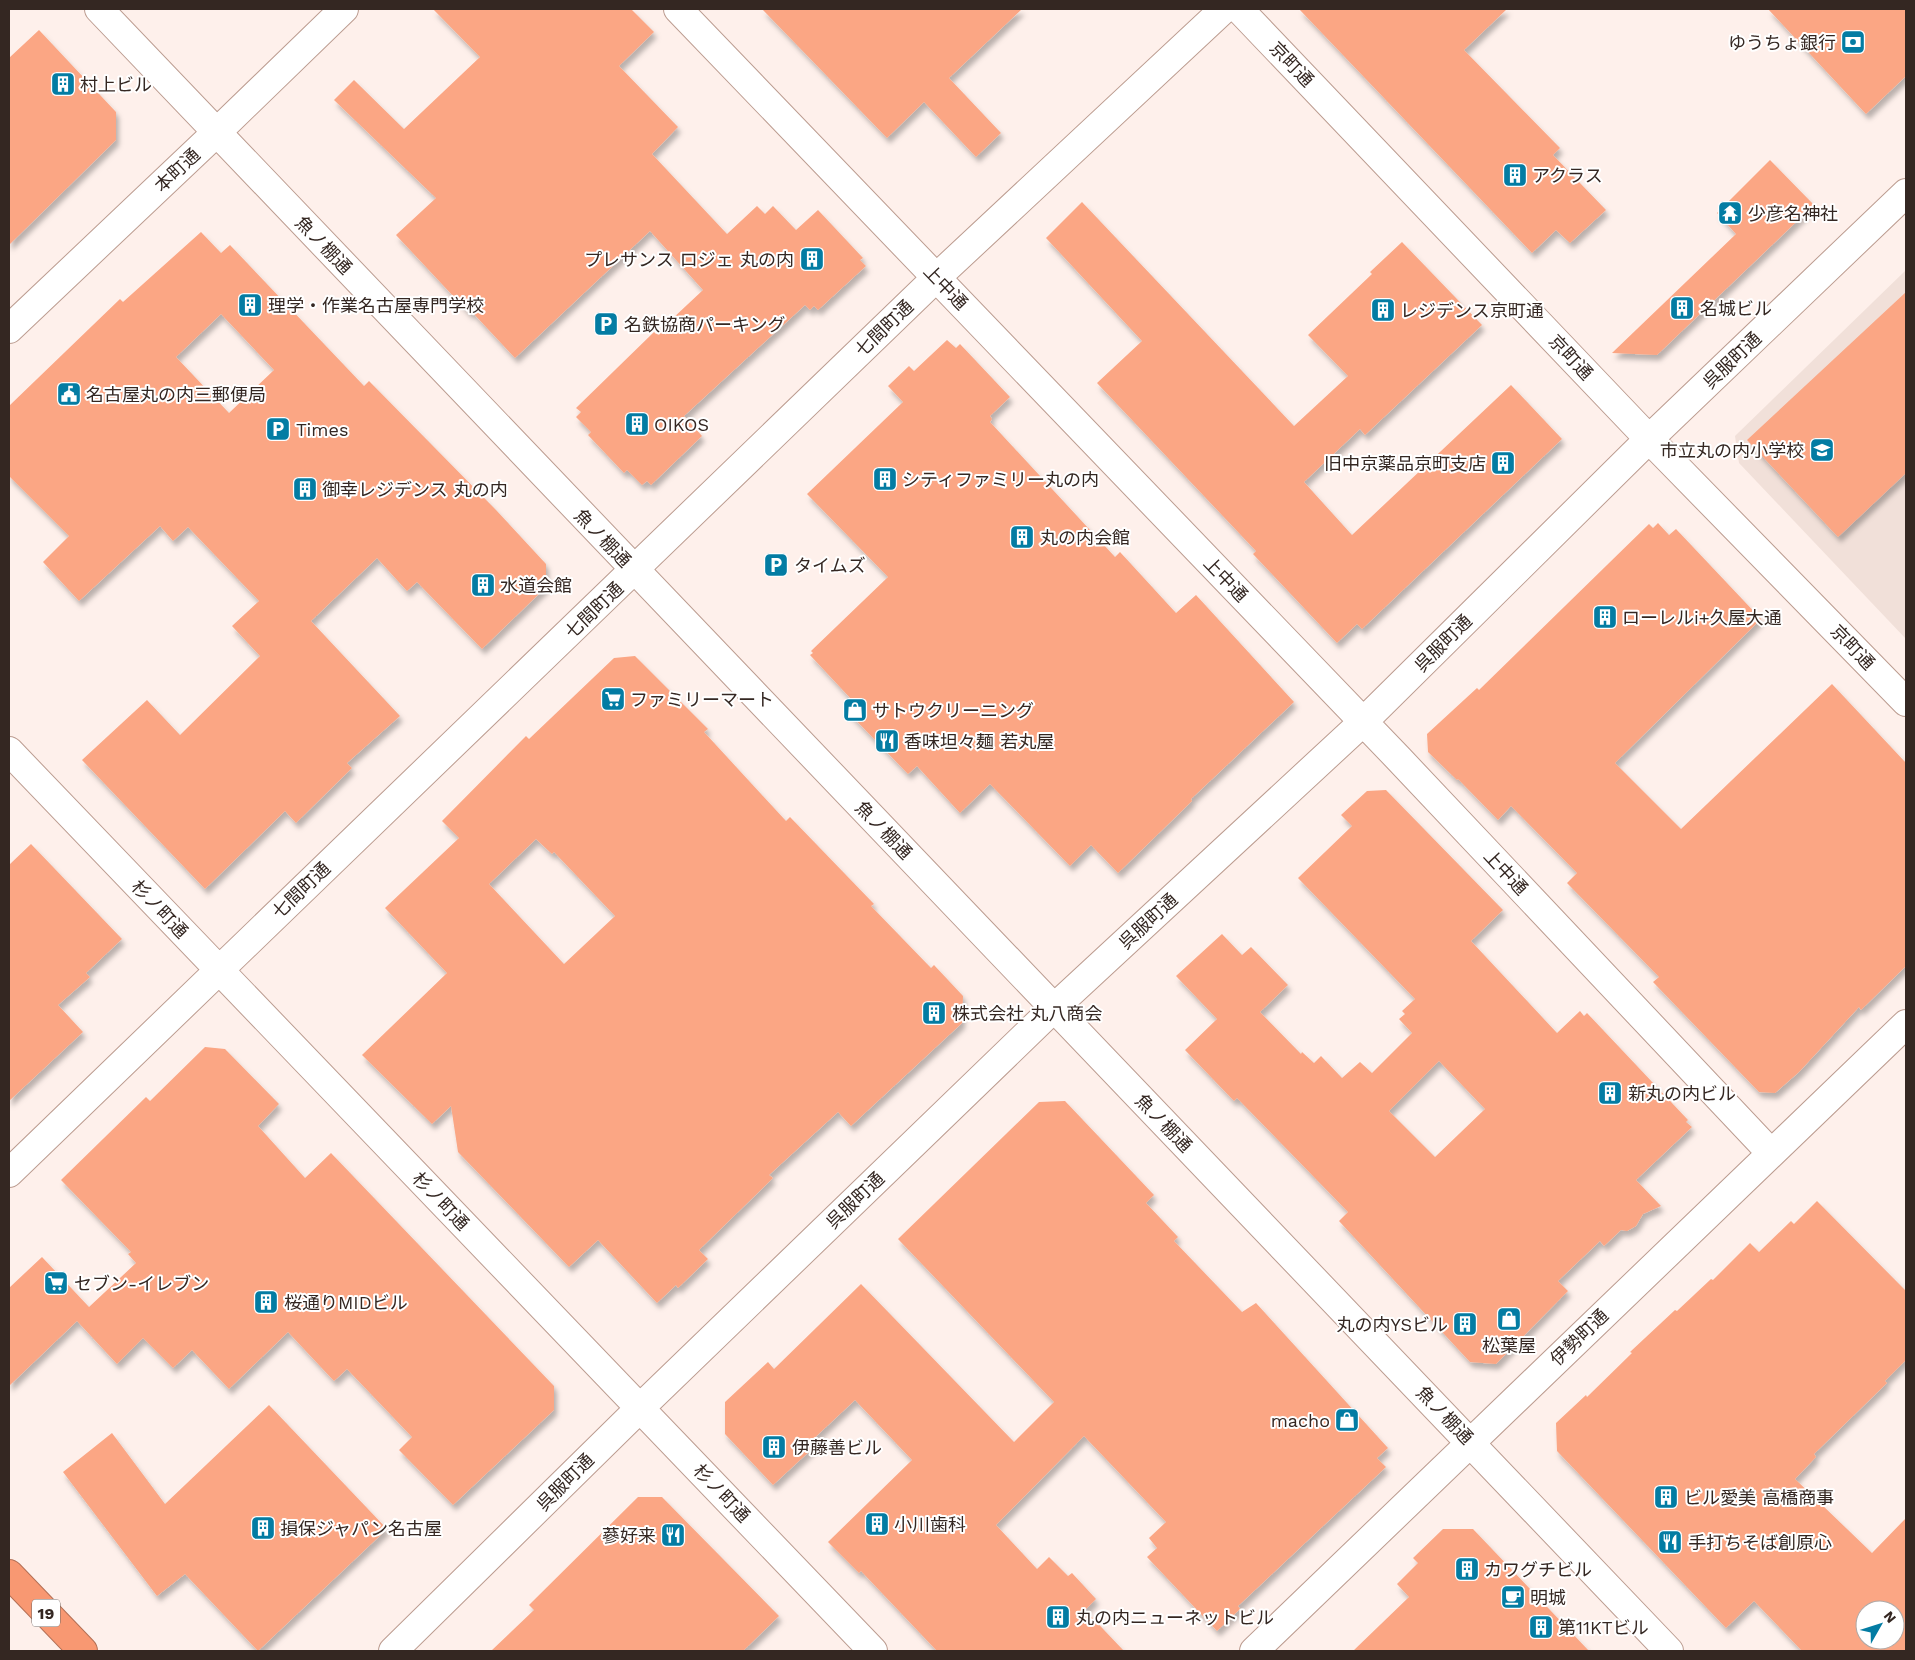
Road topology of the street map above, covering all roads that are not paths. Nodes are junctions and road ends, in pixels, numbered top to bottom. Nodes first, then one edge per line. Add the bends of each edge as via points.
1 (99, 9) edge
2 (344, 9) edge
3 (678, 9) edge
4 (1224, 9) edge
5 (1239, 9) edge
6 (217, 132) junction
7 (1906, 193) edge
8 (937, 277) junction
9 (9, 330) edge
10 (1649, 438) junction
11 (635, 571) junction
12 (1906, 702) edge
13 (1363, 722) junction
14 (9, 752) edge
15 (218, 969) junction
16 (1054, 1008) junction
17 (1906, 1024) edge
18 (1771, 1153) junction
19 (9, 1173) edge
20 (640, 1408) junction
21 (1470, 1441) junction
22 (9, 1574) edge
23 (83, 1651) edge
24 (393, 1651) edge
25 (873, 1651) edge
26 (1254, 1651) edge
27 (1669, 1651) edge

1 - 6 street, 魚ノ棚通
2 - 6 street, 本町通
3 - 8 street, 上中通
4 - 8 street, 七間町通
5 - 10 street, 京町通
6 - 9 street, 本町通
6 - 11 street, 魚ノ棚通
7 - 10 street, 呉服町通
8 - 11 street, 七間町通
8 - 13 street, 上中通
10 - 12 street, 京町通
10 - 13 street, 呉服町通
11 - 15 street, 七間町通
11 - 16 street, 魚ノ棚通
13 - 16 street, 呉服町通
13 - 18 street, 上中通
14 - 15 street, 杉ノ町通
15 - 19 street, 七間町通
15 - 20 street, 杉ノ町通
16 - 20 street, 呉服町通
16 - 21 street, 魚ノ棚通
17 - 18 street, 伊勢町通
18 - 21 street, 伊勢町通
20 - 24 street, 呉服町通
20 - 25 street, 杉ノ町通
21 - 26 street, 伊勢町通
21 - 27 street, 魚ノ棚通
22 - 23 highway, 19

